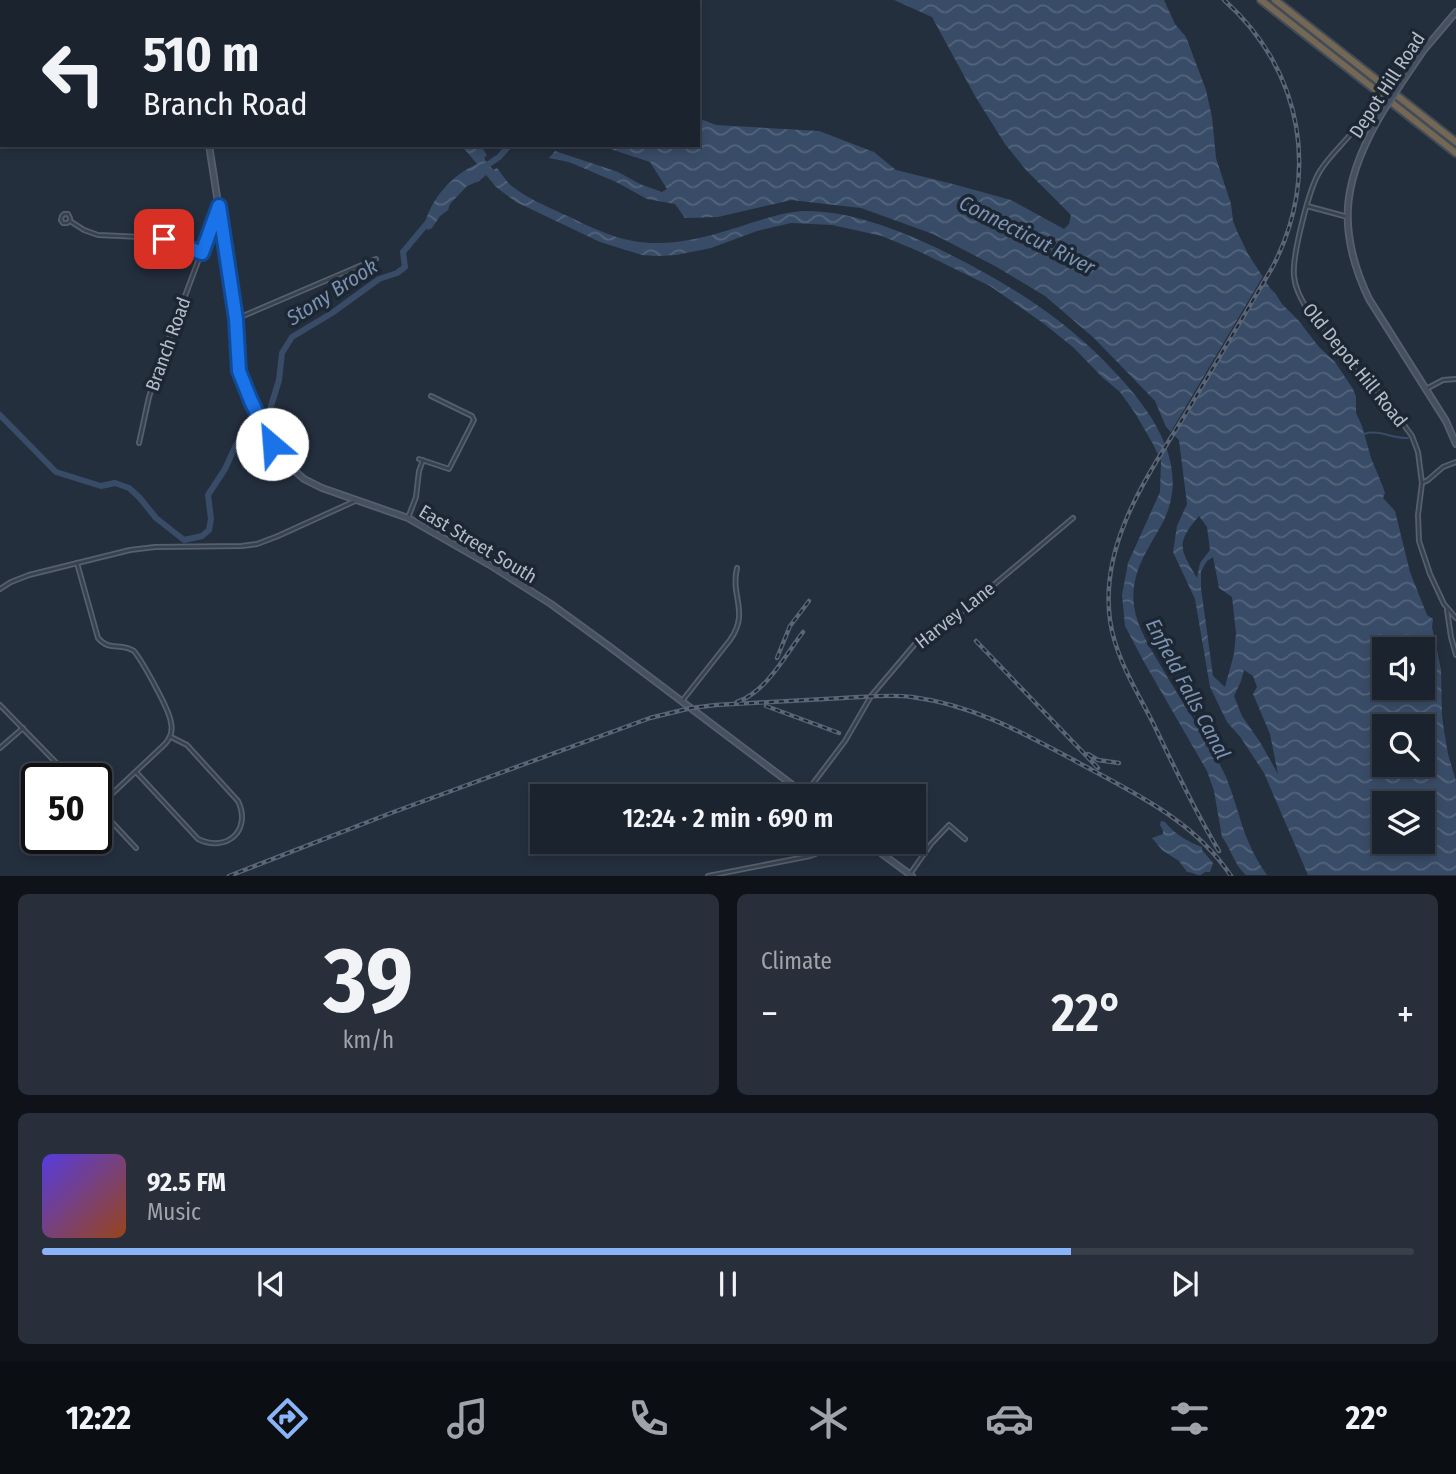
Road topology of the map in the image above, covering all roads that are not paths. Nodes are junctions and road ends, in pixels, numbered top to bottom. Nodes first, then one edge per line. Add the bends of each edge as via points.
1 (1261, 0) edge
2 (1275, 0) edge
3 (1456, 12) edge
4 (1355, 129) dead end
5 (1456, 142) edge
6 (209, 147) edge
7 (1456, 153) edge
8 (219, 206) junction
9 (1307, 206) junction
10 (1348, 216) junction
11 (69, 221) dead end
12 (202, 253) junction
13 (376, 259) dead end
14 (236, 319) junction
15 (1456, 379) edge
16 (1426, 389) junction
17 (431, 396) dead end
18 (139, 443) dead end
19 (1456, 444) edge
20 (1456, 461) edge
21 (1422, 483) junction
22 (357, 500) junction
23 (408, 518) junction
24 (1073, 518) dead end
25 (77, 563) junction
26 (737, 568) dead end
27 (0, 589) edge
28 (1447, 610) junction
29 (1456, 618) edge
30 (1456, 655) edge
31 (682, 701) junction
32 (0, 705) edge
33 (23, 728) junction
34 (171, 737) junction
35 (0, 748) edge
36 (57, 763) edge
37 (135, 772) junction
38 (791, 784) edge
39 (813, 784) edge
40 (112, 793) edge
41 (112, 822) edge
42 (965, 839) dead end
43 (136, 848) dead end
44 (814, 854) edge
45 (883, 854) edge
46 (911, 875) edge
47 (708, 876) edge

1 - 7 highway
2 - 5 highway
3 - 10 main road, Depot Hill Road, bridge via 1425,48 1367,139 1350,188
4 - 9 street, Old Depot Hill Road via 1321,169
6 - 8 main road, East Street South
8 - 12 street, Branch Road
8 - 14 main road, East Street South
9 - 10 street
9 - 21 street, Old Depot Hill Road via 1294,265 1298,294 1412,436
10 - 16 main road, Depot Hill Road via 1359,278
11 - 12 street via 98,235 164,239
12 - 18 street, Branch Road via 160,360
13 - 14 street
14 - 22 main road, East Street South via 239,371 272,444 304,479
15 - 16 street
16 - 19 main road, Depot Hill Road
17 - 23 street via 474,419 450,468 421,459
20 - 21 street
21 - 28 street, Old Depot Hill Road via 1419,541
22 - 23 main road, East Street South
22 - 25 street via 249,545 138,549
23 - 31 main road, East Street South via 551,604
24 - 39 street, Harvey Lane via 958,615 917,643 870,698
25 - 27 street via 18,579
25 - 34 street via 98,638 111,647 130,648 138,656 171,719
26 - 31 street via 737,628
28 - 29 street, Old Depot Hill Road
28 - 30 street
31 - 38 main road, East Street South
32 - 33 street
33 - 35 street
33 - 36 street
34 - 37 street
34 - 37 street via 187,745 238,801 242,821 232,838 213,844 198,839
37 - 40 street
41 - 43 street
42 - 46 street via 949,825
44 - 47 street
45 - 46 main road

